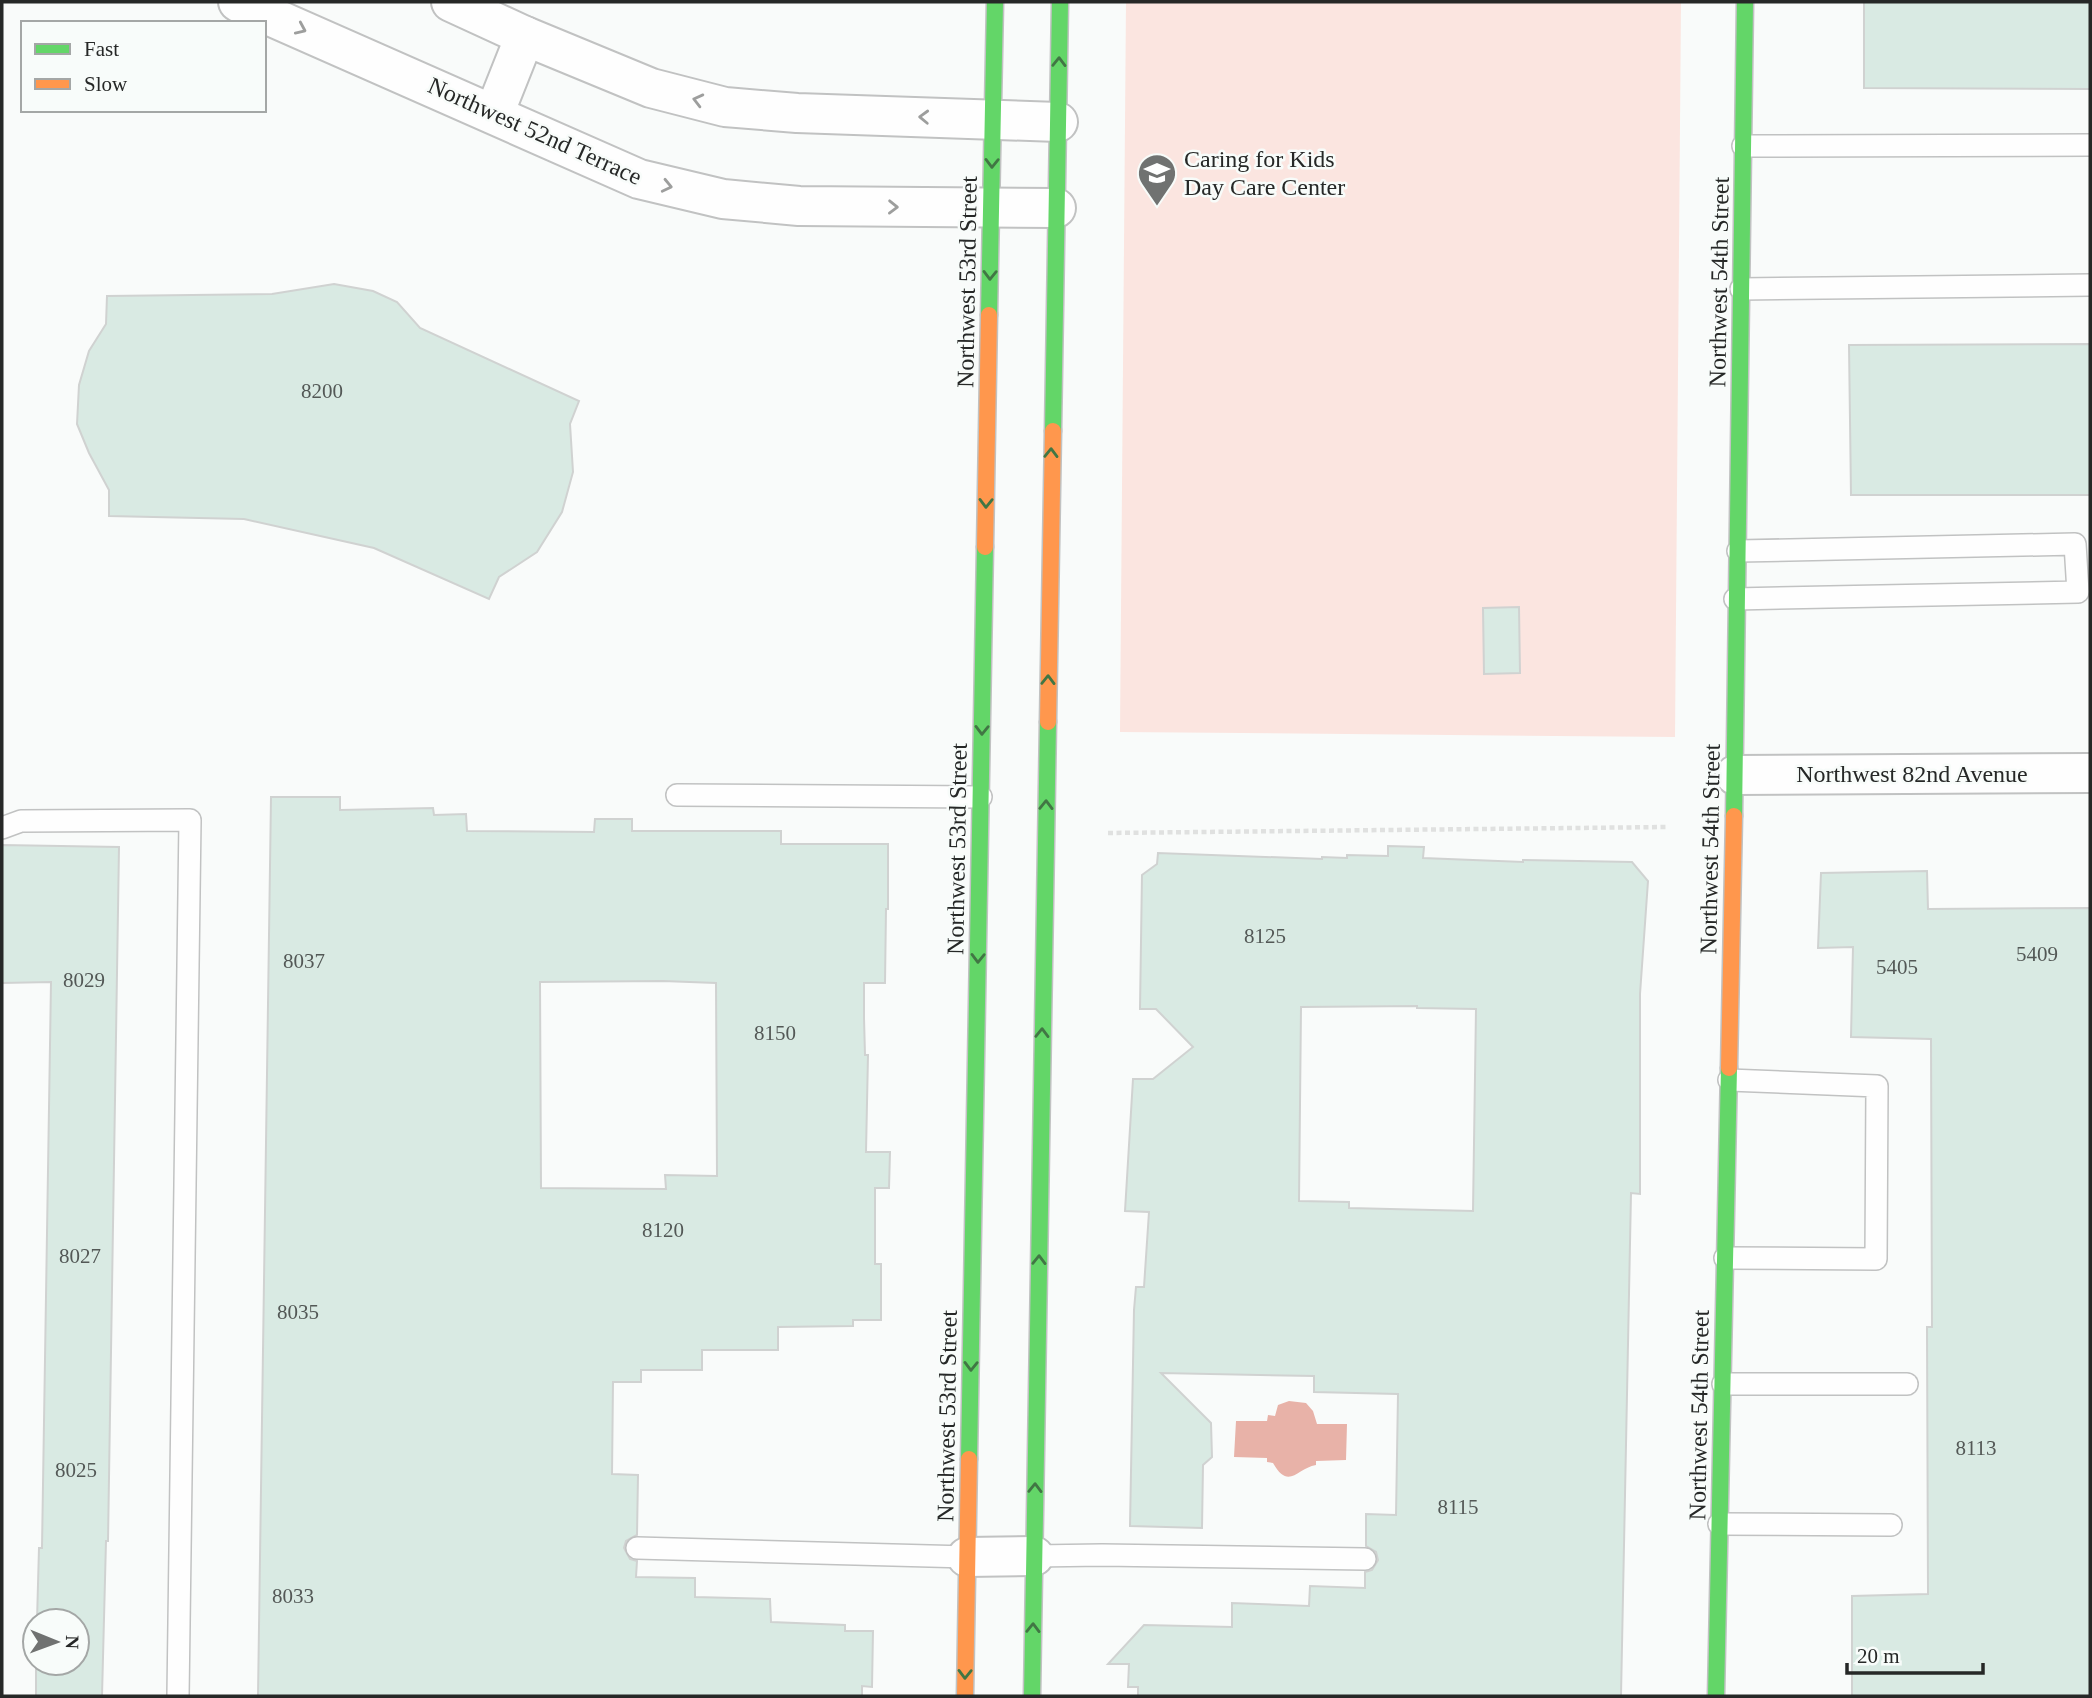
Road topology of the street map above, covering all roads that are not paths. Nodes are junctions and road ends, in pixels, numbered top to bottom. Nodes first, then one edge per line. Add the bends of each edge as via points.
1 (238, 2) edge
2 (452, 2) edge
3 (995, 2) edge
4 (1060, 2) edge
5 (1745, 2) edge
6 (525, 36) junction
7 (494, 114) junction
8 (993, 120) junction
9 (1058, 121) junction
10 (2090, 145) edge
11 (1743, 146) junction
12 (991, 207) junction
13 (1056, 208) junction
14 (2090, 285) edge
15 (1741, 289) junction
16 (1738, 551) junction
17 (1735, 599) junction
18 (2090, 773) edge
19 (1735, 775) junction
20 (677, 795) dead end
21 (981, 797) junction
22 (2, 828) edge
23 (1729, 1080) junction
24 (1725, 1258) junction
25 (1723, 1384) junction
26 (1908, 1384) dead end
27 (1719, 1524) junction
28 (1891, 1525) dead end
29 (637, 1548) dead end
30 (1034, 1556) junction
31 (967, 1557) junction
32 (1365, 1559) dead end
33 (178, 1696) edge
34 (965, 1696) edge
35 (1032, 1696) edge
36 (1716, 1696) edge

1 -> 7 street, Northwest 52nd Terrace
2 - 6 street
3 - 8 street, Northwest 53rd Street
9 -> 4 street
5 - 11 street, Northwest 54th Street
6 - 7 street
8 -> 6 street via 725,107 651,88
7 -> 12 street, Northwest 52nd Terrace via 639,179 723,199 799,206
8 - 9 street
8 -> 12 street, Northwest 53rd Street
9 - 13 street
10 - 11 lane
11 - 15 street, Northwest 54th Street
12 - 13 street, Northwest 52nd Terrace
12 -> 21 street, Northwest 53rd Street
30 -> 13 street
14 - 15 lane
15 - 16 street, Northwest 54th Street
16 - 17 street, Northwest 54th Street
16 - 17 lane via 2076,544 2078,592
17 - 19 street, Northwest 54th Street
18 - 19 street, Northwest 82nd Avenue
19 - 23 street, Northwest 54th Street
20 - 21 lane
21 -> 31 street, Northwest 53rd Street
22 - 33 lane via 21,821 190,820
23 - 24 street, Northwest 54th Street
23 - 24 lane via 1877,1086 1877,1259
24 - 25 street, Northwest 54th Street
25 - 26 lane
25 - 27 street, Northwest 54th Street
27 - 28 lane
27 - 36 street, Northwest 54th Street
29 - 31 lane
30 - 31 street
30 - 32 lane
35 -> 30 street
31 -> 34 street, Northwest 53rd Street

